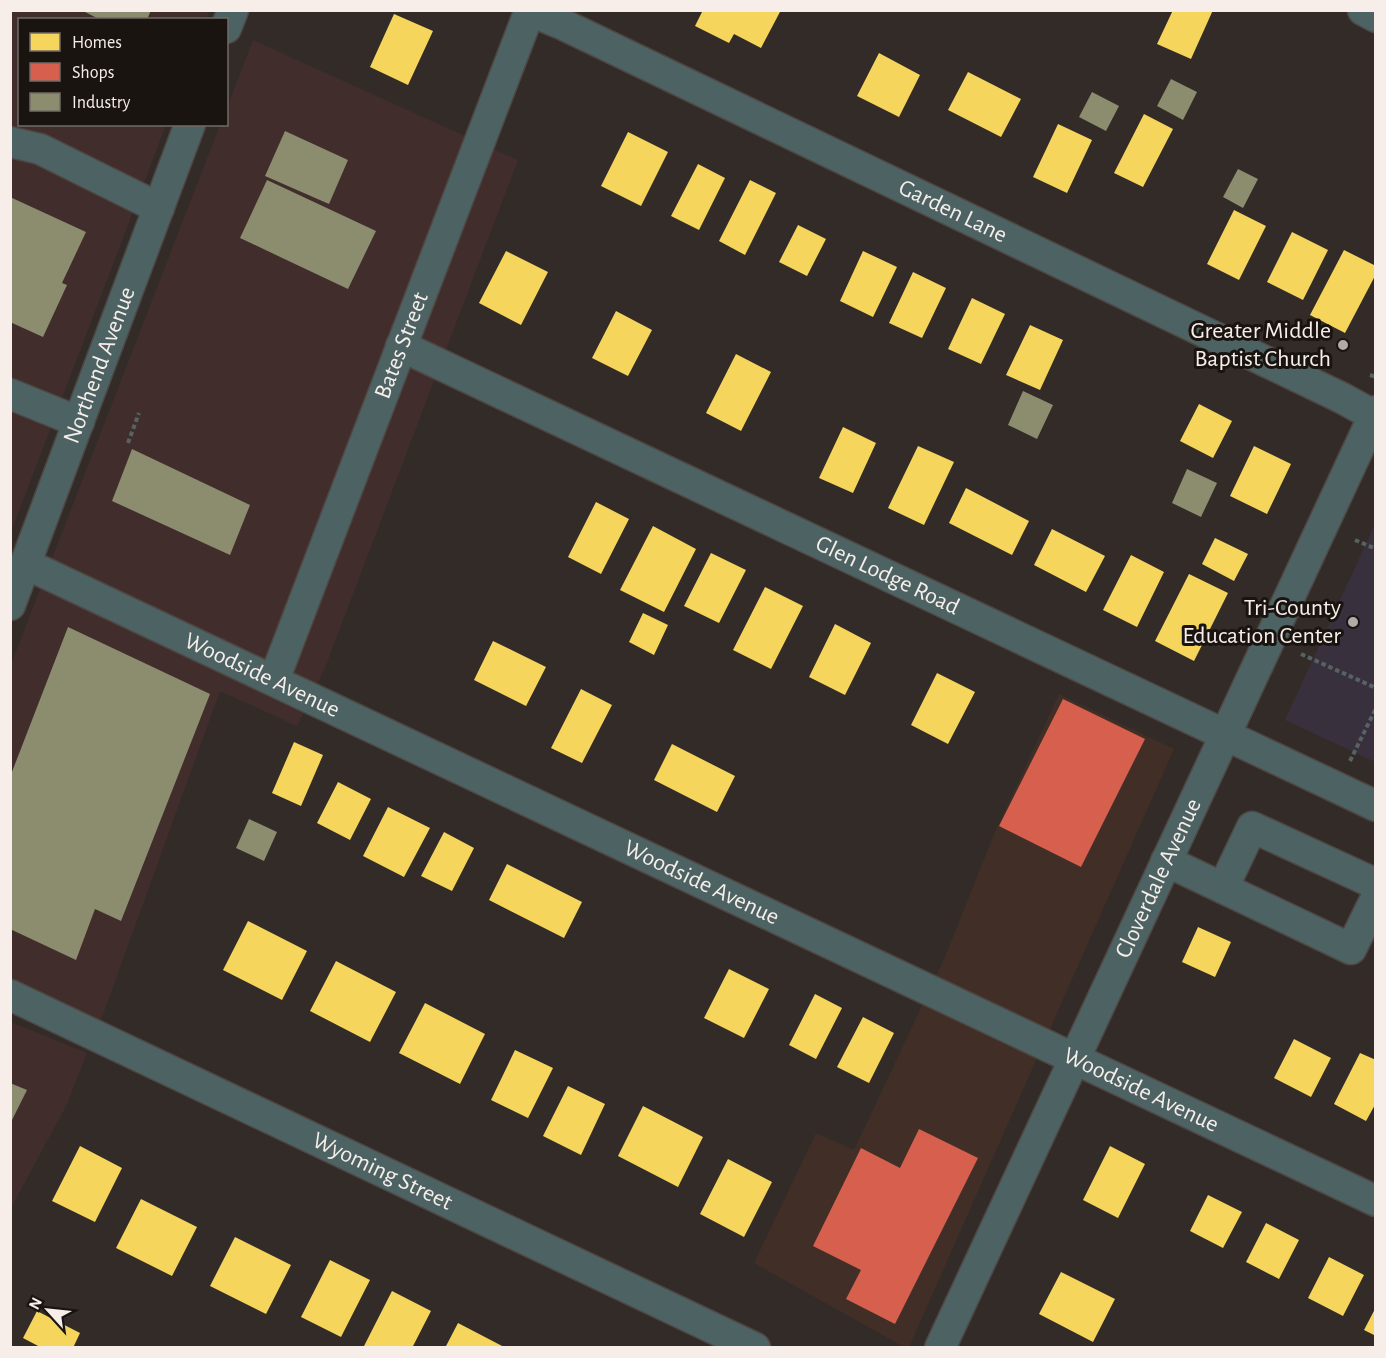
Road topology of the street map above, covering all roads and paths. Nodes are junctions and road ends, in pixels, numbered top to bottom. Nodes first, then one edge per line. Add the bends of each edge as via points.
1 (1362, 10) edge
2 (530, 11) edge
3 (1376, 17) edge
4 (189, 126) edge
5 (10, 142) edge
6 (159, 208) junction
7 (401, 346) junction
8 (1370, 375) dead end
9 (1376, 377) edge
10 (10, 393) edge
11 (139, 413) dead end
12 (1374, 413) edge
13 (79, 422) junction
14 (128, 443) dead end
15 (1355, 540) dead end
16 (1376, 549) edge
17 (26, 564) junction
18 (10, 605) edge
19 (1301, 654) dead end
20 (274, 680) junction
21 (1376, 688) edge
22 (1376, 708) edge
23 (1225, 735) junction
24 (1350, 762) dead end
25 (1376, 806) edge
26 (1166, 861) junction
27 (1376, 884) edge
28 (1223, 888) junction
29 (1376, 898) edge
30 (10, 995) edge
31 (1074, 1059) junction
32 (1376, 1202) edge
33 (755, 1347) edge
34 (940, 1347) edge

1 - 3 street
2 - 7 street, Bates Street
2 - 12 street, Garden Lane
4 - 6 street, Northend Avenue
5 - 6 street via 40,149
6 - 13 street, Northend Avenue
7 - 20 street, Bates Street
7 - 23 street, Glen Lodge Road
8 - 9 path
10 - 13 street
11 - 14 path
12 - 23 street, Cloverdale Avenue
13 - 17 street, Northend Avenue
15 - 16 path
17 - 18 street, Northend Avenue
17 - 20 street, Woodside Avenue
19 - 21 path
20 - 31 street, Woodside Avenue
22 - 24 path
23 - 25 street, Glen Lodge Road
23 - 26 street, Cloverdale Avenue
26 - 28 street
26 - 31 street, Cloverdale Avenue
27 - 28 street via 1252,827
28 - 29 street via 1351,949
30 - 33 street, Wyoming Street
31 - 32 street, Woodside Avenue
31 - 34 street, Cloverdale Avenue

